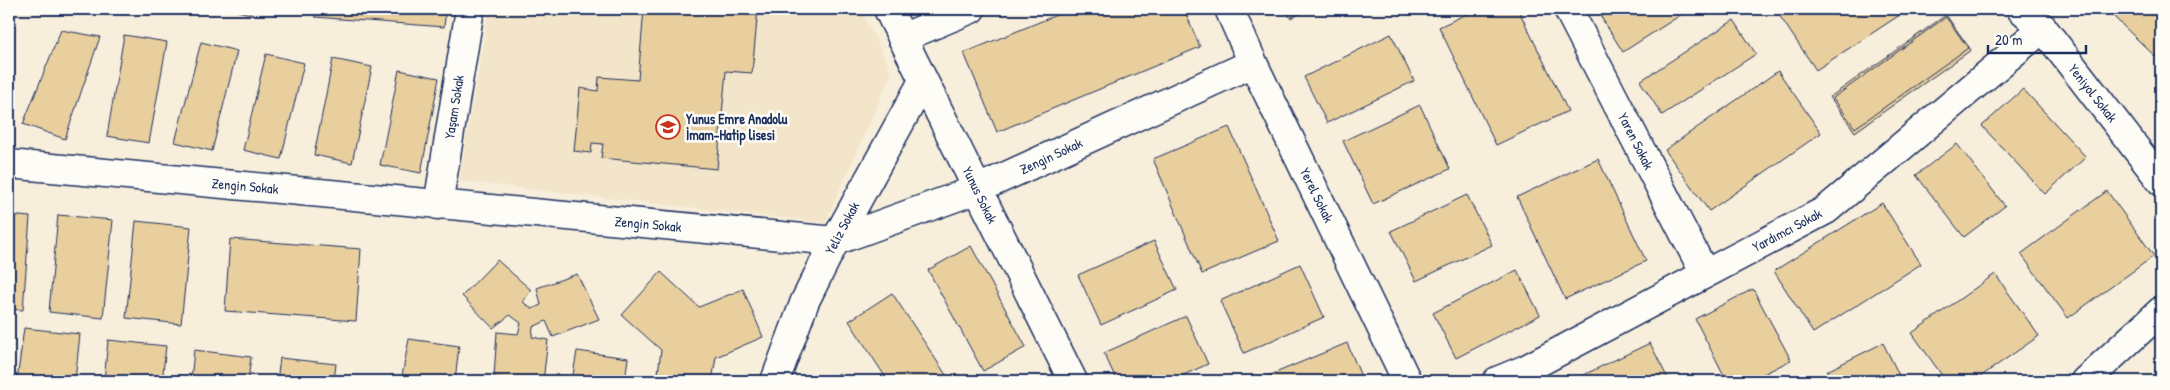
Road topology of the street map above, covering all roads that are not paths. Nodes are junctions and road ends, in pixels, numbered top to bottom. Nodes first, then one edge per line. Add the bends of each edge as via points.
1 (470, 9) edge
2 (888, 9) edge
3 (972, 9) edge
4 (1229, 9) edge
5 (1568, 9) edge
6 (2022, 9) edge
7 (2043, 28) junction
8 (902, 38) junction
9 (1253, 63) junction
10 (923, 81) junction
11 (9, 164) edge
12 (2161, 181) edge
13 (978, 190) junction
14 (438, 204) junction
15 (835, 241) junction
16 (1704, 274) junction
17 (2161, 311) edge
18 (775, 381) edge
19 (1073, 381) edge
20 (1407, 381) edge
21 (1497, 381) edge
22 (2085, 381) edge

1 - 14 street, Yaşam Sokak
2 - 8 street, Yunus Sokak
3 - 8 street
4 - 9 street, Yerel Sokak
5 - 16 street, Yaren Sokak
6 - 7 street, Yeniyol Sokak
7 - 12 street, Yeniyol Sokak
7 - 16 street, Yardımcı Sokak via 1826,210
8 - 10 street, Yunus Sokak
9 - 13 street, Zengin Sokak
9 - 20 street, Yerel Sokak
10 - 13 street, Yunus Sokak
10 - 15 street, Yeliz Sokak
11 - 14 street, Zengin Sokak
13 - 15 street, Zengin Sokak
13 - 19 street, Yunus Sokak
14 - 15 street, Zengin Sokak
15 - 18 street, Yeliz Sokak via 805,301
16 - 21 street, Yardımcı Sokak via 1526,369
17 - 22 street

